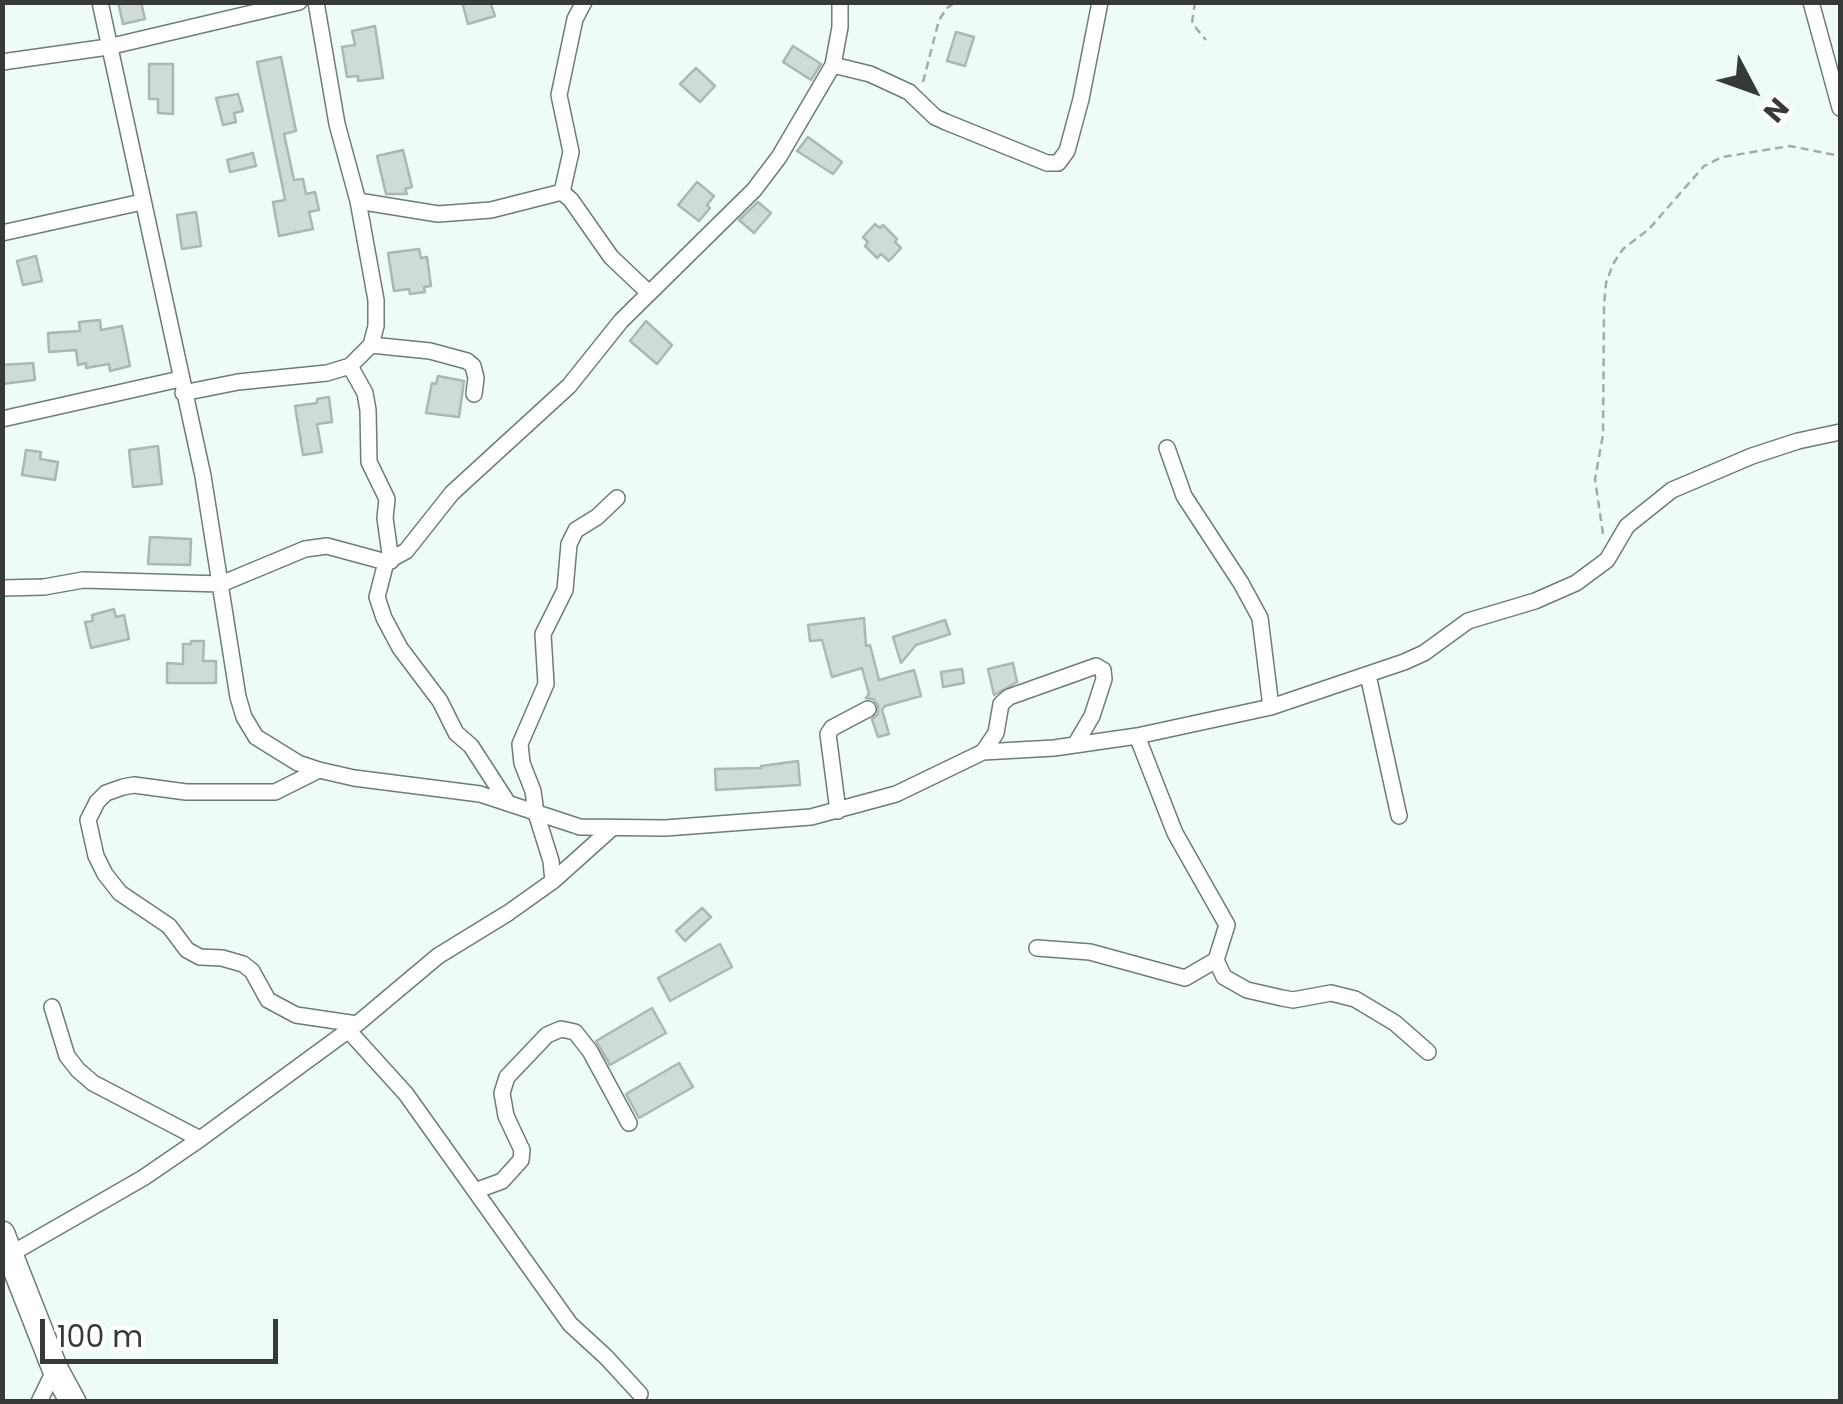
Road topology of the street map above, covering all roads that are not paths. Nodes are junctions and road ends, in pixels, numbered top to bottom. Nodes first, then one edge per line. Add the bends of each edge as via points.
1 (100, 2) edge
2 (299, 2) edge
3 (316, 2) edge
4 (584, 2) edge
5 (840, 2) edge
6 (849, 2) edge
7 (1100, 2) edge
8 (1811, 2) edge
9 (840, 27) junction
10 (108, 47) junction
11 (2, 62) edge
12 (833, 65) junction
13 (1840, 108) edge
14 (562, 192) junction
15 (358, 201) junction
16 (142, 202) junction
17 (2, 232) edge
18 (650, 292) junction
19 (371, 345) junction
20 (350, 366) junction
21 (182, 387) junction
22 (474, 394) dead end
23 (2, 419) edge
24 (1840, 432) edge
25 (1167, 448) dead end
26 (617, 498) dead end
27 (388, 561) junction
28 (221, 584) junction
29 (2, 588) edge
30 (1368, 675) junction
31 (1271, 707) junction
32 (868, 709) dead end
33 (1137, 736) junction
34 (1075, 745) junction
35 (983, 752) junction
36 (319, 770) junction
37 (506, 800) junction
38 (838, 811) junction
39 (536, 813) junction
40 (1398, 816) dead end
41 (611, 829) junction
42 (553, 880) junction
43 (1036, 948) dead end
44 (1216, 960) junction
45 (52, 1007) dead end
46 (352, 1027) junction
47 (1428, 1052) dead end
48 (629, 1123) dead end
49 (200, 1138) junction
50 (475, 1191) junction
51 (6, 1244) edge
52 (55, 1369) junction
53 (640, 1394) dead end
54 (39, 1402) edge
55 (73, 1402) edge

1 - 10 street
2 - 10 street
3 - 15 street
4 - 14 street via 559,95 571,152
5 - 9 street
6 - 9 street
7 - 12 street via 1062,162 946,122 918,98 870,74
8 - 13 street
9 - 12 street
10 - 11 street
10 - 16 street
12 - 18 street via 754,190
14 - 15 street via 490,210 438,214
14 - 18 street via 611,256
15 - 19 street via 376,300
16 - 17 street
16 - 21 street
18 - 27 street via 569,386 470,476 406,551
19 - 20 street
19 - 22 street via 467,361 476,378
20 - 21 street
20 - 27 street via 365,393 368,462 387,499
21 - 23 street
21 - 28 street
24 - 30 street via 1798,440 1672,490 1627,526 1607,560 1576,583 1468,621 1424,654
25 - 31 street via 1184,496 1260,618
26 - 39 street via 576,530 562,601 543,634 546,684 520,744
27 - 28 street via 326,546 305,548
27 - 37 street via 377,596 384,618
28 - 29 street via 83,580
28 - 36 street via 244,717 270,748
30 - 31 street
30 - 40 street
31 - 33 street
32 - 38 street via 828,734
33 - 34 street
33 - 44 street via 1176,833 1227,925
34 - 35 street
34 - 35 street via 1104,679 1096,666 1008,697
35 - 38 street via 896,794
36 - 37 street
36 - 46 street via 275,792 123,787 97,802 88,820 105,874 120,893 169,926 187,950 242,964 268,1000 296,1015
37 - 39 street
38 - 41 street via 779,821
39 - 41 street
39 - 42 street
41 - 42 street
42 - 46 street via 438,956
43 - 44 street via 1090,952 1185,978
44 - 47 street via 1224,977 1247,990 1293,1000 1331,993 1355,999
45 - 49 street via 66,1056 78,1070
46 - 49 street
46 - 50 street
48 - 50 street via 590,1051 575,1032 561,1028 507,1077 502,1093 521,1160 502,1181
49 - 51 street via 143,1178
50 - 53 street via 570,1324
51 - 52 highway
52 - 54 street
52 - 55 highway

